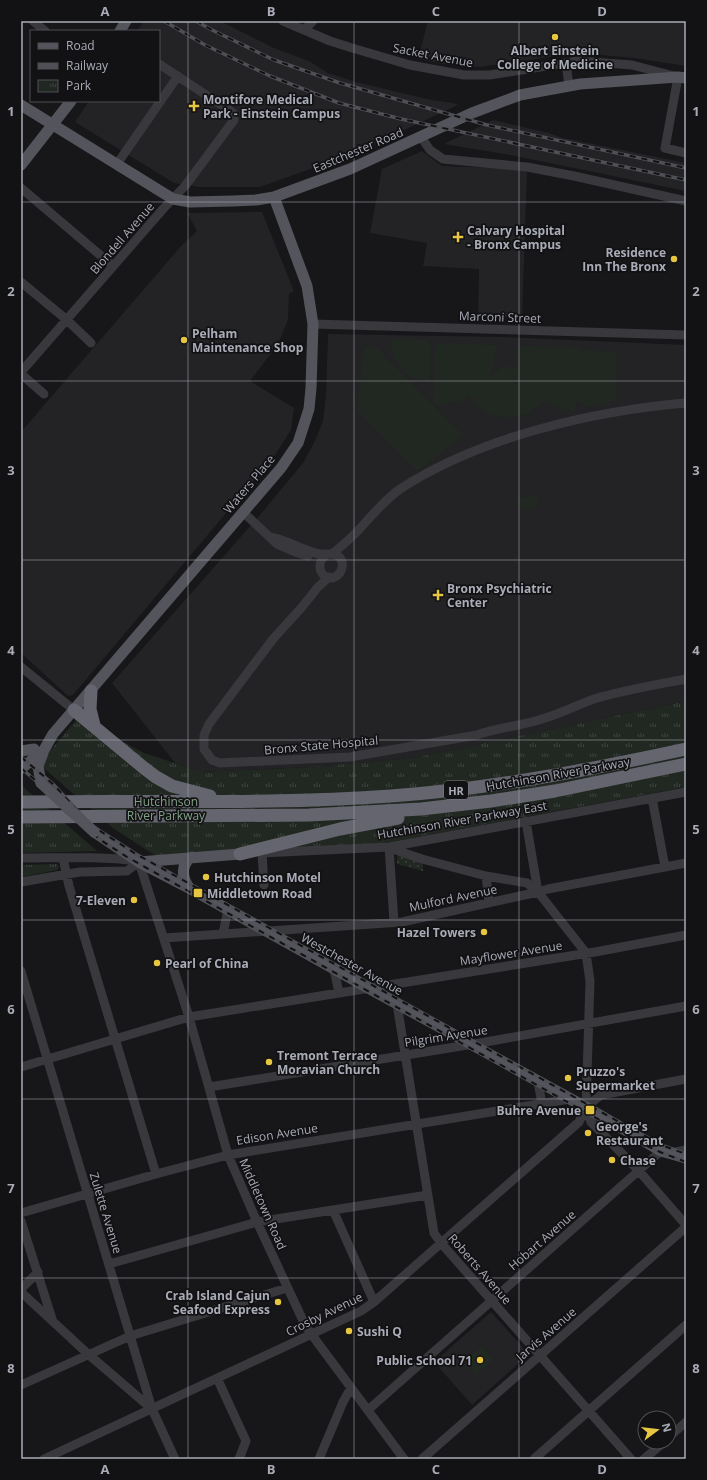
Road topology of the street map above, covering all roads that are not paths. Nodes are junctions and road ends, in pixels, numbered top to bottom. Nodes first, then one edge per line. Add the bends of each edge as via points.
1 (32, 21) edge
2 (283, 21) edge
3 (313, 21) edge
4 (44, 30) edge
5 (304, 30) junction
6 (566, 63) junction
7 (160, 65) edge
8 (178, 76) junction
9 (682, 77) edge
10 (569, 86) junction
11 (71, 102) edge
12 (160, 102) edge
13 (160, 102) edge
14 (21, 105) edge
15 (54, 124) junction
16 (421, 137) junction
17 (686, 153) edge
18 (117, 164) junction
19 (21, 165) edge
20 (21, 188) edge
21 (274, 197) junction
22 (173, 199) junction
23 (686, 201) edge
24 (113, 266) junction
25 (21, 282) edge
26 (67, 320) junction
27 (312, 324) junction
28 (686, 335) edge
29 (91, 343) dead end
30 (21, 373) edge
31 (44, 394) dead end
32 (686, 403) edge
33 (243, 512) junction
34 (270, 537) junction
35 (347, 542) junction
36 (330, 554) junction
37 (341, 559) junction
38 (320, 567) junction
39 (329, 578) junction
40 (318, 587) junction
41 (21, 667) edge
42 (686, 679) edge
43 (91, 691) junction
44 (74, 710) junction
45 (94, 725) junction
46 (686, 749) edge
47 (39, 750) junction
48 (21, 751) edge
49 (686, 764) edge
50 (21, 765) edge
51 (41, 783) junction
52 (686, 792) edge
53 (652, 798) junction
54 (223, 801) junction
55 (491, 801) junction
56 (21, 802) edge
57 (21, 817) edge
58 (526, 821) junction
59 (114, 846) junction
60 (389, 847) junction
61 (262, 853) junction
62 (240, 854) junction
63 (192, 857) junction
64 (21, 858) edge
65 (63, 858) junction
66 (103, 859) junction
67 (686, 863) edge
68 (136, 864) junction
69 (665, 867) junction
70 (66, 874) junction
71 (486, 876) junction
72 (21, 882) edge
73 (264, 886) dead end
74 (189, 888) junction
75 (538, 892) junction
76 (489, 903) junction
77 (228, 909) junction
78 (394, 922) junction
79 (265, 930) junction
80 (223, 934) junction
81 (686, 935) edge
82 (164, 938) junction
83 (586, 953) junction
84 (334, 969) junction
85 (21, 971) edge
86 (368, 988) junction
87 (339, 993) junction
88 (397, 1004) junction
89 (686, 1006) edge
90 (189, 1017) junction
91 (588, 1024) junction
92 (115, 1039) junction
93 (470, 1044) junction
94 (406, 1054) junction
95 (47, 1059) junction
96 (21, 1067) edge
97 (686, 1079) edge
98 (538, 1082) junction
99 (209, 1087) junction
100 (570, 1099) junction
101 (542, 1104) junction
102 (586, 1107) junction
103 (417, 1124) junction
104 (686, 1150) edge
105 (665, 1152) junction
106 (228, 1155) junction
107 (686, 1158) edge
108 (639, 1171) junction
109 (156, 1174) junction
110 (88, 1194) junction
111 (428, 1194) junction
112 (333, 1210) junction
113 (21, 1213) edge
114 (21, 1221) edge
115 (257, 1222) junction
116 (686, 1226) edge
117 (441, 1243) junction
118 (109, 1264) junction
119 (38, 1272) junction
120 (287, 1288) junction
121 (21, 1289) edge
122 (21, 1292) edge
123 (491, 1301) junction
124 (374, 1302) junction
125 (53, 1323) junction
126 (686, 1325) edge
127 (312, 1334) junction
128 (130, 1336) junction
129 (88, 1354) junction
130 (540, 1355) junction
131 (217, 1378) junction
132 (21, 1385) edge
133 (351, 1388) junction
134 (152, 1409) junction
135 (368, 1410) junction
136 (588, 1411) junction
137 (686, 1422) edge
138 (677, 1430) edge
139 (655, 1450) edge
140 (399, 1457) edge
141 (44, 1459) edge
142 (175, 1459) edge
143 (239, 1459) edge
144 (318, 1459) edge
145 (422, 1459) edge
146 (534, 1459) edge
147 (631, 1459) edge
148 (644, 1459) edge

1 - 4 street
2 - 5 street, Sacket Avenue
3 - 5 street
5 - 6 street, Sacket Avenue via 358,50 410,65 464,75 478,76
6 - 9 street, Sacket Avenue via 580,61 632,65
6 - 10 street
7 - 8 street
8 - 12 street
8 - 22 street, Blondell Avenue via 226,108 234,116 234,120
9 - 10 main road, Eastchester Road
9 - 17 street via 665,148
10 - 16 main road, Eastchester Road via 520,95 472,113
11 - 15 main road
13 - 18 street
14 - 15 main road, Eastchester Road
15 - 18 main road, Eastchester Road
15 - 19 main road
16 - 21 main road, Eastchester Road via 350,169
16 - 23 street via 430,150 443,159 527,167
18 - 22 main road, Eastchester Road
20 - 24 street
21 - 22 main road, Eastchester Road via 190,202
21 - 27 main road, Waters Place via 307,286
22 - 24 street, Blondell Avenue
24 - 26 street, Blondell Avenue
25 - 26 street
26 - 29 street
26 - 30 street, Blondell Avenue
27 - 28 street, Marconi Street
27 - 33 main road, Waters Place via 310,399 298,443 284,464
30 - 31 street
32 - 35 street via 583,418 520,435 459,458 399,490
33 - 34 street
33 - 43 main road, Waters Place
34 - 36 street via 319,554
34 - 38 street via 277,544 310,556
35 - 36 street
35 - 37 street
36 - 37 street
36 - 38 street via 322,558
37 - 39 street via 341,572 336,577
38 - 39 street via 323,575
38 - 40 street, Bronx State Hospital
39 - 40 street, Bronx State Hospital
40 - 42 street, Bronx State Hospital via 273,639 209,724 203,742 204,749 212,760 220,763 248,763 367,755 477,735 546,718 615,693
41 - 44 street
43 - 44 main road, Waters Place
43 - 45 highway via 90,709
44 - 45 highway
44 - 47 main road, Waters Place
45 - 54 highway via 165,783
46 - 54 highway, Hutchinson River Parkway / HR via 528,781 452,790 370,797
47 - 48 main road
47 - 50 main road, Waters Place
47 - 51 main road
49 - 55 highway, Hutchinson River Parkway / HR via 555,792
50 - 51 main road, Westchester Avenue
51 - 59 main road, Westchester Avenue, bridge via 94,832
52 - 53 street, Hutchinson River Parkway East
53 - 58 street, Hutchinson River Parkway East
53 - 69 street
54 - 56 highway, Hutchinson River Parkway / HR
55 - 57 highway, Hutchinson River Parkway / HR via 414,809 309,815
55 - 62 highway via 437,813 358,825
58 - 60 street, Hutchinson River Parkway East
58 - 75 street
59 - 66 street
59 - 68 main road, Westchester Avenue
60 - 61 street, Hutchinson River Parkway East
60 - 71 street via 422,859
60 - 78 street
61 - 62 street, Hutchinson River Parkway East
61 - 73 street
62 - 63 main road
63 - 68 main road
63 - 74 main road via 183,866 184,880
64 - 65 street
65 - 66 street
65 - 70 street
66 - 68 street
67 - 69 street, Mulford Avenue
68 - 70 street via 127,871
68 - 74 main road, Westchester Avenue
68 - 82 street, Middletown Road
69 - 75 street, Mulford Avenue
70 - 72 street
70 - 92 street
71 - 75 street via 527,883
71 - 76 street
74 - 77 main road, Westchester Avenue
75 - 76 street, Mulford Avenue
75 - 83 street
76 - 78 street, Mulford Avenue
77 - 79 main road, Westchester Avenue
77 - 80 street
78 - 79 street, Mulford Avenue
79 - 80 street, Mulford Avenue
79 - 84 main road, Westchester Avenue
80 - 82 street, Mulford Avenue
81 - 83 street, Mayflower Avenue
82 - 90 street, Middletown Road
83 - 86 street, Mayflower Avenue
83 - 91 street via 590,981
84 - 86 main road, Westchester Avenue
84 - 87 street
85 - 95 street, Zulette Avenue
86 - 87 street, Mayflower Avenue
86 - 88 main road, Westchester Avenue
87 - 90 street, Mayflower Avenue
88 - 93 main road, Westchester Avenue
88 - 94 street, Roberts Avenue
89 - 91 street, Pilgrim Avenue
90 - 92 street, Mayflower Avenue
90 - 99 street, Middletown Road
91 - 93 street, Pilgrim Avenue
91 - 102 street
92 - 95 street, Mayflower Avenue
92 - 109 street
93 - 94 street, Pilgrim Avenue
93 - 98 main road, Westchester Avenue
94 - 99 street, Pilgrim Avenue
94 - 103 street, Roberts Avenue
95 - 96 street, Mayflower Avenue
95 - 110 street, Zulette Avenue
97 - 102 street via 601,1095
98 - 100 main road, Westchester Avenue
98 - 101 street
99 - 106 street, Middletown Road
100 - 101 street, Edison Avenue
100 - 102 main road, Westchester Avenue
101 - 103 street, Edison Avenue
102 - 105 main road, Westchester Avenue
102 - 108 street via 591,1122
102 - 117 street, Crosby Avenue via 581,1120
103 - 106 street, Edison Avenue
103 - 111 street, Roberts Avenue
104 - 105 street
105 - 107 main road, Westchester Avenue
105 - 108 street, Hobart Avenue
106 - 109 street, Edison Avenue
106 - 115 street, Middletown Road
108 - 116 street
108 - 123 street, Hobart Avenue
109 - 110 street, Edison Avenue
110 - 113 street, Edison Avenue
110 - 118 street, Zulette Avenue
111 - 112 street
111 - 117 street, Roberts Avenue via 434,1233
112 - 115 street
112 - 124 street
114 - 119 street
115 - 118 street
115 - 120 street, Middletown Road
116 - 130 street, Jarvis Avenue
117 - 123 street, Roberts Avenue
117 - 124 street, Crosby Avenue
118 - 128 street, Zulette Avenue
119 - 121 street
119 - 125 street
120 - 127 street, Middletown Road
120 - 128 street
122 - 125 street
123 - 130 street, Roberts Avenue
123 - 135 street, Hobart Avenue
124 - 127 street, Crosby Avenue via 361,1311
125 - 129 street
126 - 136 street
127 - 131 street, Crosby Avenue
127 - 133 street, Middletown Road
128 - 129 street
128 - 134 street, Zulette Avenue
129 - 132 street
129 - 134 street
130 - 136 street, Roberts Avenue
130 - 145 street, Jarvis Avenue
131 - 134 street, Crosby Avenue
131 - 143 street via 246,1441
133 - 135 street, Middletown Road
133 - 144 street
134 - 141 street, Crosby Avenue
134 - 142 street, Zulette Avenue
135 - 140 street, Middletown Road
136 - 146 street
136 - 147 street, Roberts Avenue
137 - 138 street
139 - 148 street

